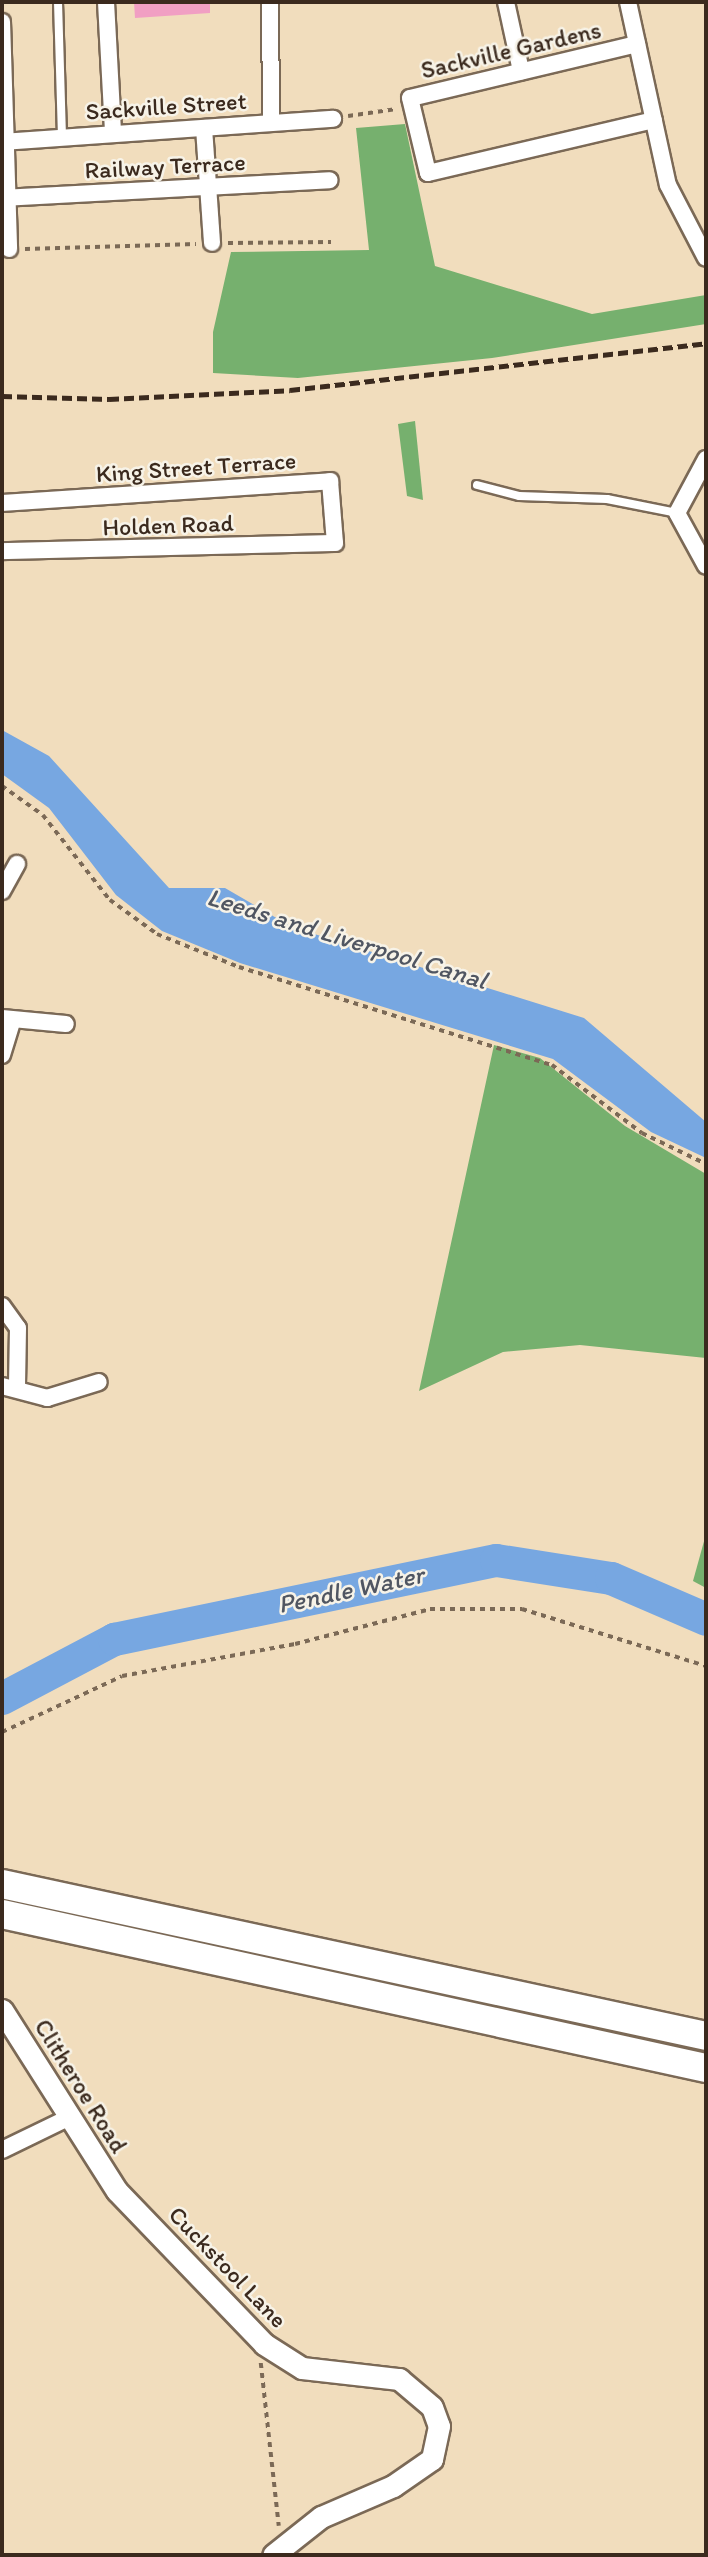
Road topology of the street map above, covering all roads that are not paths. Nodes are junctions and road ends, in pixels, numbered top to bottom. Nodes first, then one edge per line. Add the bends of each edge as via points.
1 (58, 2) edge
2 (106, 2) edge
3 (270, 2) edge
4 (506, 2) edge
5 (628, 2) edge
6 (2, 22) edge
7 (638, 44) junction
8 (521, 71) junction
9 (333, 118) road end
10 (654, 120) junction
11 (271, 122) junction
12 (204, 128) junction
13 (113, 132) junction
14 (62, 136) junction
15 (3, 142) edge
16 (330, 180) dead end
17 (206, 187) junction
18 (5, 198) edge
19 (212, 243) road end
20 (9, 249) road end
21 (706, 258) edge
22 (706, 459) edge
23 (477, 485) dead end
24 (2, 503) edge
25 (677, 513) junction
26 (335, 543) joint
27 (2, 551) edge
28 (706, 566) edge
29 (17, 864) dead end
30 (2, 891) edge
31 (7, 1020) edge
32 (66, 1024) dead end
33 (2, 1055) edge
34 (2, 1306) edge
35 (99, 1382) dead end
36 (9, 1387) edge
37 (2, 1884) edge
38 (2, 1914) edge
39 (2, 2010) edge
40 (706, 2036) edge
41 (706, 2068) edge
42 (68, 2118) junction
43 (2, 2150) edge
44 (117, 2191) joint
45 (279, 2548) edge

1 - 14 lane
2 - 13 street
3 - 11 street
4 - 8 street
5 - 7 street
6 - 15 street
7 - 8 street, Sackville Gardens
7 - 10 street
8 - 10 street, Sackville Gardens via 410,98 428,173
9 - 11 street, Sackville Street
10 - 21 street via 668,185
11 - 12 street, Sackville Street
12 - 13 street, Sackville Street
12 - 17 street
13 - 14 street, Sackville Street
14 - 15 street, Sackville Street
15 - 18 street
16 - 17 street, Railway Terrace
17 - 18 street, Railway Terrace
17 - 19 street
18 - 20 street
22 - 25 street
23 - 25 lane via 519,496 607,499
24 - 26 street, King Street Terrace via 330,481
25 - 28 street
26 - 27 street, Holden Road
29 - 30 street
31 - 32 street
31 - 33 street
34 - 36 street via 18,1328
35 - 36 street via 47,1398
37 - 40 highway
38 - 41 highway
39 - 42 main road, Clitheroe Road
42 - 43 street
42 - 44 main road, Clitheroe Road
44 - 45 main road, Cuckstool Lane via 264,2344 302,2368 399,2379 418,2389 439,2426 432,2459 417,2472

